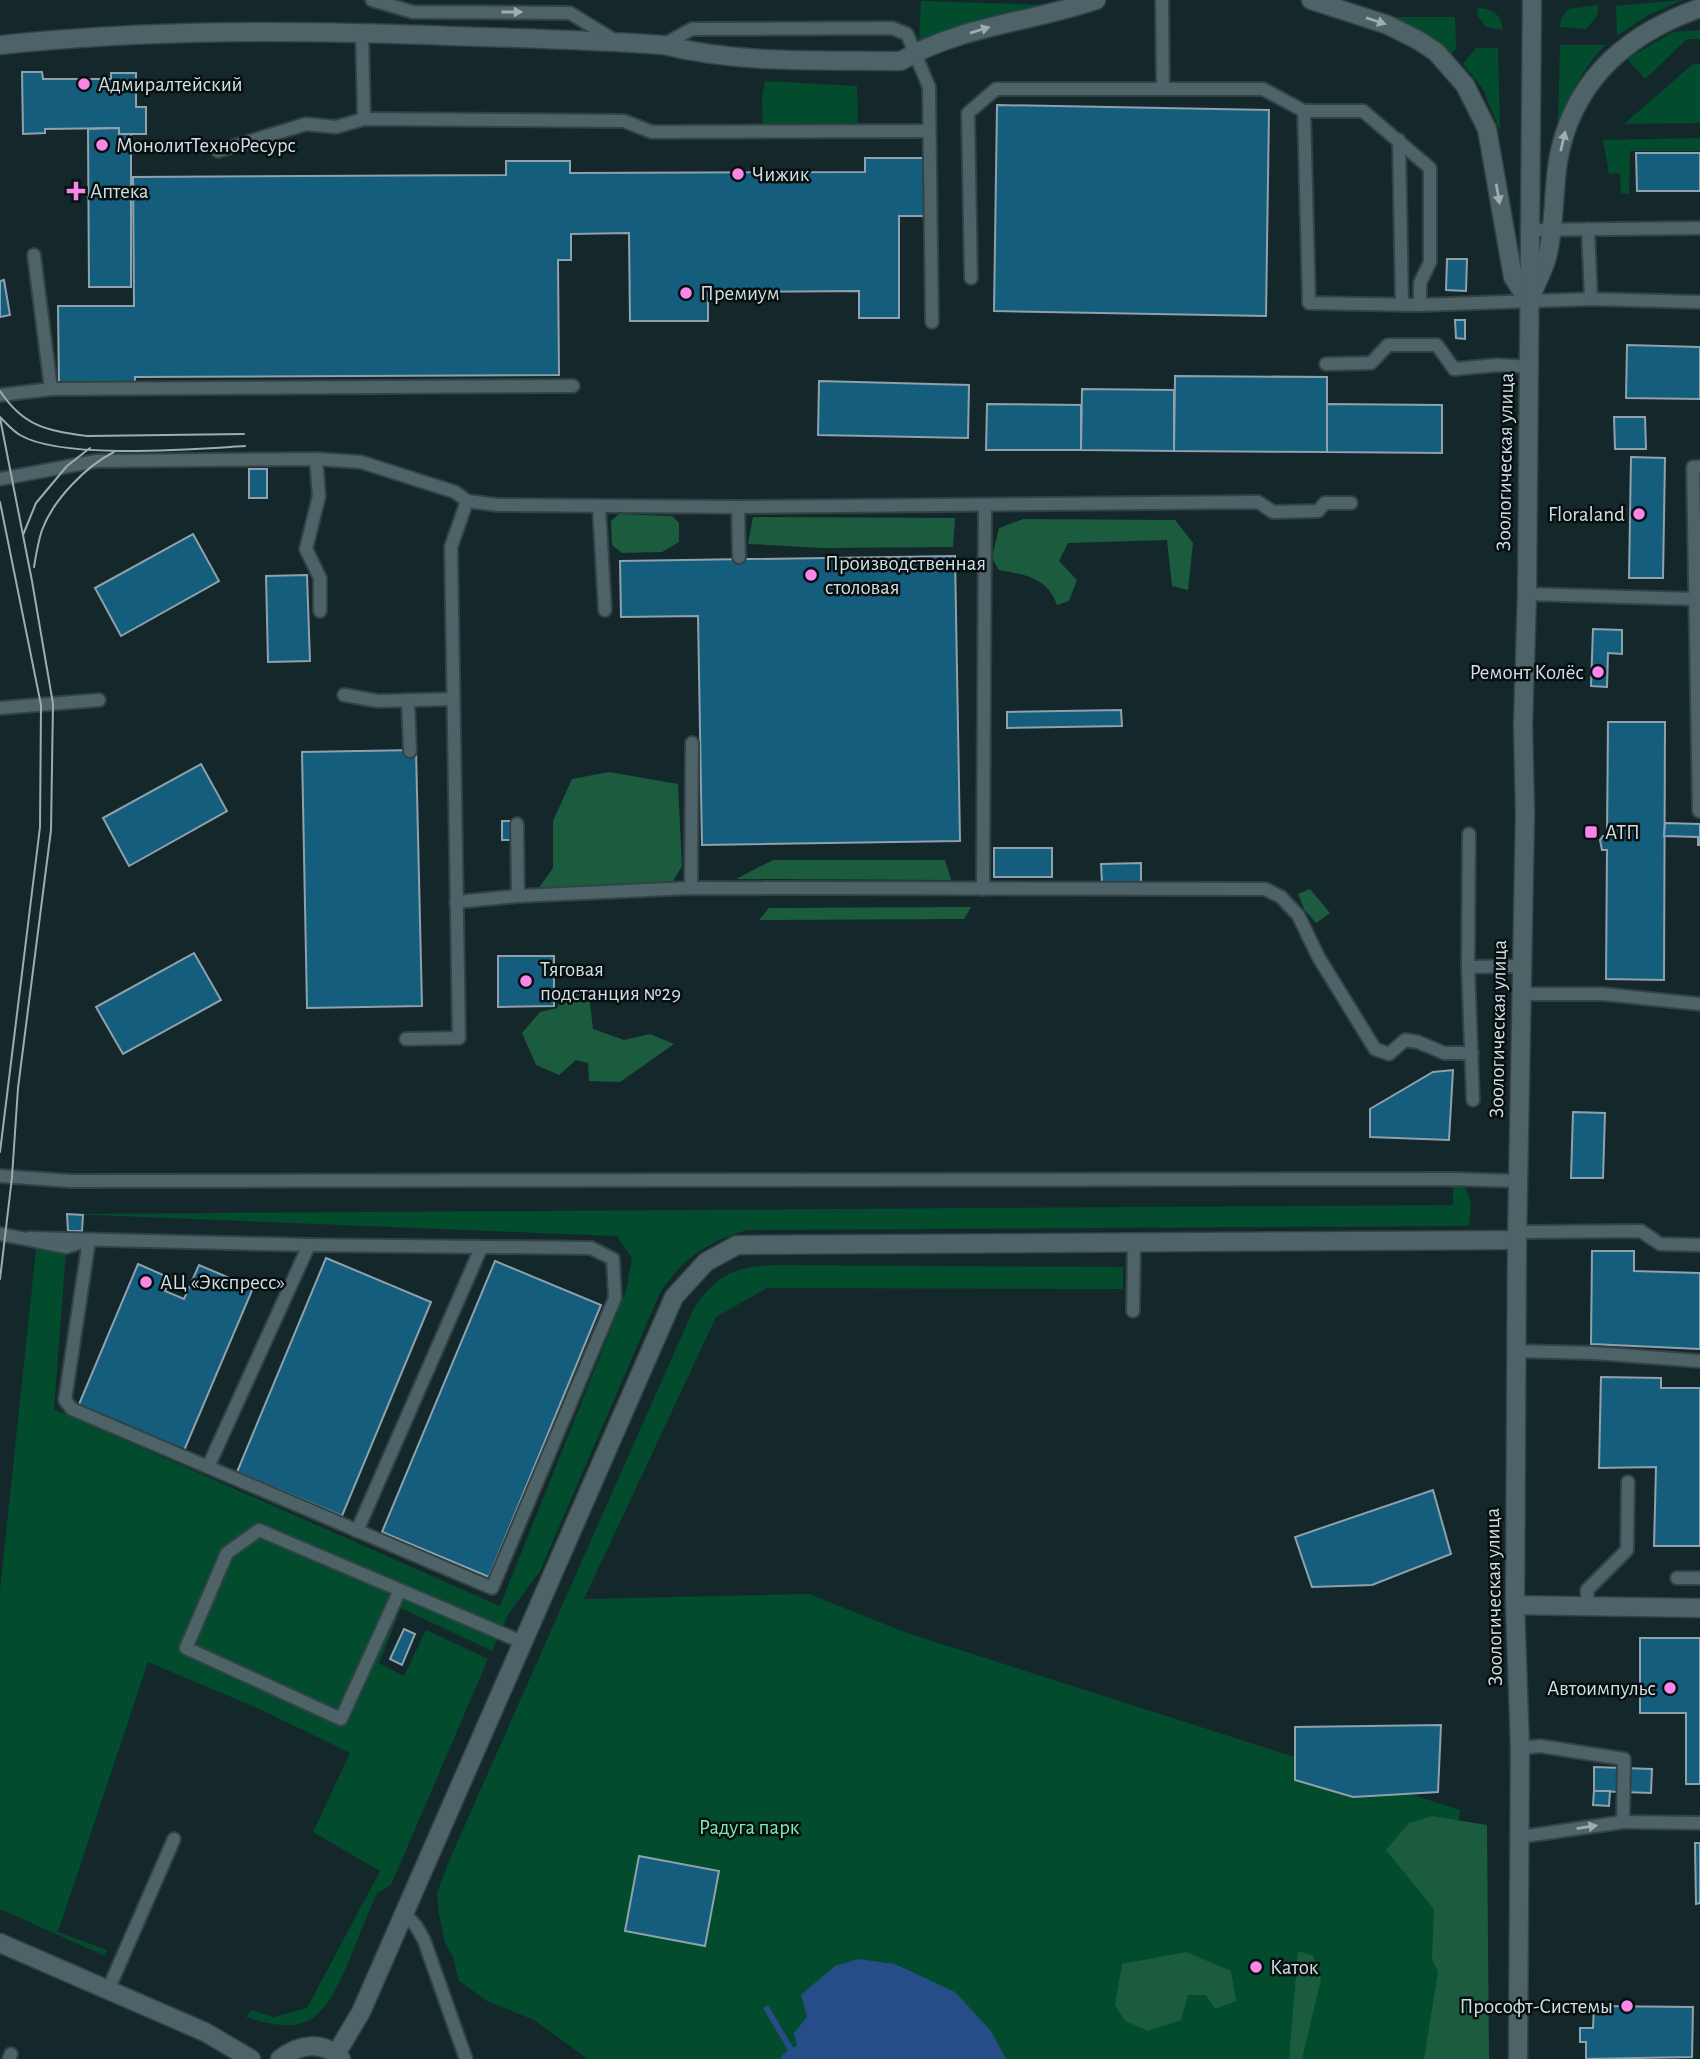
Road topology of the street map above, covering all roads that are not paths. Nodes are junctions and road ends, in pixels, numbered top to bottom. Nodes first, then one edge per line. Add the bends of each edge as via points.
1 (372, 0) edge
2 (1096, 0) edge
3 (1162, 0) edge
4 (1311, 0) edge
5 (1532, 0) edge
6 (1700, 8) edge
7 (362, 33) junction
8 (618, 42) junction
9 (0, 45) edge
10 (663, 45) junction
11 (915, 52) junction
12 (1163, 89) junction
13 (1304, 111) junction
14 (364, 119) junction
15 (929, 131) junction
16 (1399, 140) junction
17 (218, 151) dead end
18 (1700, 228) edge
19 (1588, 229) junction
20 (1528, 230) junction
21 (1551, 230) junction
22 (34, 255) dead end
23 (971, 278) dead end
24 (1591, 299) junction
25 (1529, 302) junction
26 (1700, 302) edge
27 (1402, 305) junction
28 (1420, 305) junction
29 (932, 322) dead end
30 (1326, 364) dead end
31 (1529, 367) junction
32 (573, 386) dead end
33 (51, 389) junction
34 (0, 395) edge
35 (316, 459) junction
36 (1700, 467) edge
37 (0, 479) edge
38 (467, 501) junction
39 (1351, 503) dead end
40 (985, 505) junction
41 (599, 507) junction
42 (738, 507) junction
43 (739, 557) dead end
44 (1527, 594) junction
45 (1695, 599) junction
46 (605, 610) dead end
47 (320, 611) dead end
48 (344, 695) dead end
49 (452, 699) junction
50 (99, 700) dead end
51 (408, 700) junction
52 (0, 708) edge
53 (692, 743) dead end
54 (410, 751) dead end
55 (1699, 811) edge
56 (517, 824) dead end
57 (1469, 834) dead end
58 (691, 888) junction
59 (983, 889) junction
60 (518, 896) junction
61 (456, 902) junction
62 (1522, 966) junction
63 (1468, 967) junction
64 (1521, 994) junction
65 (1700, 1004) edge
66 (406, 1039) dead end
67 (1472, 1053) junction
68 (1473, 1100) dead end
69 (0, 1176) edge
70 (1518, 1181) junction
71 (0, 1234) edge
72 (1517, 1236) junction
73 (89, 1240) junction
74 (1134, 1243) junction
75 (309, 1245) junction
76 (1700, 1245) edge
77 (481, 1248) junction
78 (1133, 1311) dead end
79 (1517, 1351) junction
80 (1700, 1361) edge
81 (208, 1467) junction
82 (1628, 1482) dead end
83 (357, 1531) junction
84 (1677, 1578) dead end
85 (1700, 1578) edge
86 (400, 1590) junction
87 (1516, 1605) junction
88 (1588, 1607) junction
89 (1700, 1608) edge
90 (522, 1642) junction
91 (1520, 1748) junction
92 (1623, 1822) junction
93 (1700, 1823) edge
94 (1519, 1837) junction
95 (174, 1839) dead end
96 (404, 1913) junction
97 (0, 1943) edge
98 (108, 1990) junction
99 (338, 2056) edge
100 (251, 2059) edge
101 (280, 2059) edge
102 (466, 2059) edge
103 (1518, 2059) edge

1 -> 8 lane via 413,12 570,13
11 -> 2 street
3 - 12 lane
4 -> 25 street via 1388,25 1418,40 1436,52 1465,85 1487,129 1513,277
5 - 20 street, Зоологическая улица
21 -> 6 street via 1565,130 1581,96 1612,56 1666,22
7 - 8 street
7 - 9 street via 243,31 77,37
7 - 14 lane
8 - 10 street
10 - 11 street via 741,60 901,61
10 - 11 lane via 692,29 892,28 907,34
11 - 15 lane via 929,87
12 - 13 lane via 1263,89
12 - 23 lane via 996,89 968,113
13 - 16 lane via 1363,111
13 - 27 lane via 1309,303
14 - 15 lane via 625,121 652,132
14 - 17 lane via 336,127 306,124
15 - 29 lane
16 - 27 lane
16 - 28 lane via 1430,169 1430,262 1420,283
18 - 19 lane
19 - 21 lane
19 - 24 lane
20 - 21 lane
20 - 25 street, Зоологическая улица
21 - 25 street via 1547,258
22 - 33 lane
24 - 25 lane
24 - 26 lane
25 - 28 lane
25 - 31 street, Зоологическая улица
27 - 28 lane
30 - 31 lane via 1371,363 1388,345 1437,345 1454,369
31 - 44 street, Зоологическая улица
32 - 33 lane
33 - 34 lane
35 - 37 lane via 96,461
35 - 38 lane via 380,467 455,492
35 - 47 lane via 319,496 306,549 320,578
36 - 45 lane via 1693,467
38 - 41 lane
38 - 49 lane via 451,547
39 - 40 lane via 1325,503 1318,511 1273,512 1258,502
40 - 42 lane
40 - 59 lane
41 - 42 lane
41 - 46 lane
42 - 43 lane
44 - 45 lane
44 - 62 street, Зоологическая улица
45 - 55 lane
48 - 51 lane
49 - 51 lane
49 - 61 lane
50 - 52 lane
51 - 54 lane
53 - 58 lane
56 - 60 lane
57 - 63 lane
58 - 59 lane
58 - 60 lane
59 - 67 lane via 1265,889 1281,897 1298,915 1375,1049 1389,1054 1405,1040 1444,1053
60 - 61 lane
61 - 66 lane via 459,1038
62 - 63 lane
62 - 64 street, Зоологическая улица
63 - 67 lane
64 - 65 lane via 1603,994
64 - 70 street, Зоологическая улица
67 - 68 lane
69 - 70 lane via 72,1181
70 - 72 street, Зоологическая улица
71 - 73 lane via 66,1247
72 - 74 street
72 - 76 lane via 1642,1231 1660,1244
72 - 79 street, Зоологическая улица
73 - 75 lane
73 - 81 lane via 65,1400 72,1409
74 - 78 lane
74 - 90 street via 737,1245 706,1262 674,1297
75 - 77 lane
75 - 81 lane
77 - 83 lane
77 - 83 lane via 591,1248 613,1259 615,1297 492,1588
79 - 80 lane
79 - 87 street, Зоологическая улица
81 - 83 lane
82 - 88 lane via 1628,1550 1587,1590
84 - 85 lane
86 - 86 lane via 259,1530 227,1553 186,1648 341,1719
86 - 90 lane
87 - 88 street
87 - 91 street, Зоологическая улица
88 - 89 street
90 - 96 street
91 - 92 lane via 1540,1746 1623,1759
91 - 94 street, Зоологическая улица
92 - 93 lane
94 -> 92 lane
94 - 103 street, Зоологическая улица
95 - 98 lane
96 - 99 street
96 - 102 lane via 424,1940
97 - 98 street
98 - 100 street via 205,2032
99 - 101 street via 322,2047 307,2046

